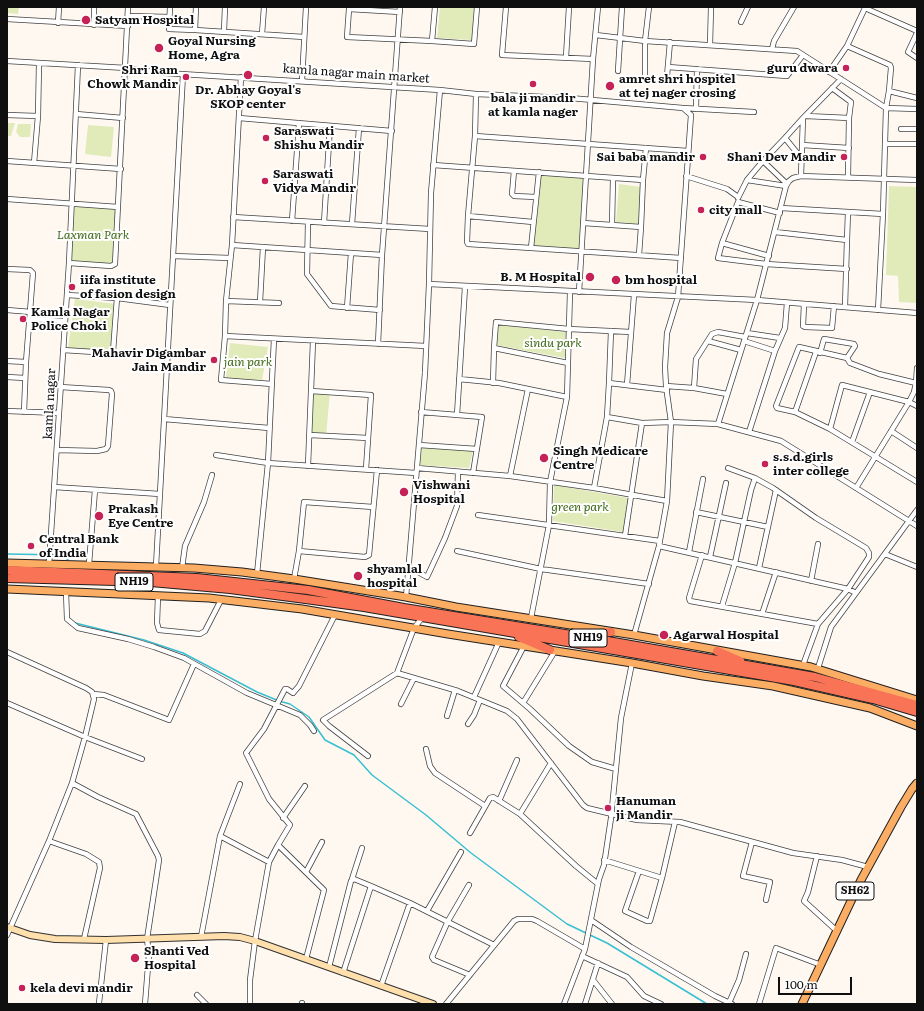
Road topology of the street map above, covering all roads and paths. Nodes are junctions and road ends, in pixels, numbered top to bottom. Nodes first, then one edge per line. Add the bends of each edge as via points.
1 (59, 7) edge
2 (94, 7) edge
3 (128, 7) edge
4 (170, 7) edge
5 (196, 7) edge
6 (225, 7) edge
7 (264, 7) edge
8 (306, 7) edge
9 (435, 7) edge
10 (477, 7) edge
11 (506, 7) edge
12 (569, 7) edge
13 (598, 7) edge
14 (622, 7) edge
15 (649, 7) edge
16 (711, 7) edge
17 (748, 7) edge
18 (794, 7) edge
19 (866, 7) edge
20 (350, 8) edge
21 (377, 9) edge
22 (400, 9) edge
23 (128, 16) junction
24 (170, 17) junction
25 (7, 19) edge
26 (741, 22) dead end
27 (58, 23) junction
28 (94, 25) junction
29 (128, 26) junction
30 (195, 30) junction
31 (224, 31) junction
32 (917, 32) edge
33 (262, 34) junction
34 (596, 35) junction
35 (304, 37) junction
36 (619, 37) junction
37 (398, 39) junction
38 (432, 41) junction
39 (645, 41) junction
40 (670, 42) junction
41 (710, 45) junction
42 (847, 46) junction
43 (772, 49) junction
44 (803, 55) junction
45 (566, 57) junction
46 (917, 58) edge
47 (593, 59) junction
48 (7, 61) edge
49 (39, 64) junction
50 (78, 66) junction
51 (668, 67) junction
52 (126, 68) junction
53 (697, 69) junction
54 (618, 71) dead end
55 (830, 72) junction
56 (183, 74) junction
57 (645, 75) dead end
58 (667, 76) dead end
59 (241, 77) junction
60 (841, 79) junction
61 (302, 81) junction
62 (394, 87) junction
63 (832, 88) junction
64 (440, 90) junction
65 (889, 90) junction
66 (476, 94) junction
67 (917, 98) edge
68 (591, 100) junction
69 (683, 108) junction
70 (886, 108) junction
71 (696, 109) junction
72 (917, 109) edge
73 (754, 112) dead end
74 (76, 114) junction
75 (7, 115) edge
76 (38, 116) junction
77 (805, 117) junction
78 (123, 118) junction
79 (239, 118) junction
80 (849, 118) junction
81 (300, 123) junction
82 (330, 126) junction
83 (359, 128) junction
84 (901, 129) dead end
85 (917, 129) edge
86 (392, 131) junction
87 (475, 136) junction
88 (785, 138) junction
89 (588, 144) junction
90 (885, 144) junction
91 (917, 144) edge
92 (802, 145) junction
93 (646, 148) junction
94 (849, 148) junction
95 (688, 151) junction
96 (802, 159) junction
97 (7, 161) edge
98 (763, 162) junction
99 (34, 163) junction
100 (433, 165) junction
101 (74, 166) junction
102 (472, 168) junction
103 (120, 170) junction
104 (514, 171) junction
105 (539, 172) junction
106 (586, 175) junction
107 (686, 176) junction
108 (801, 176) junction
109 (613, 178) junction
110 (848, 178) junction
111 (885, 179) junction
112 (643, 180) junction
113 (747, 180) junction
114 (917, 180) edge
115 (786, 185) junction
116 (536, 197) junction
117 (7, 199) edge
118 (738, 199) junction
119 (72, 204) junction
120 (118, 207) junction
121 (780, 210) junction
122 (848, 212) junction
123 (883, 214) junction
124 (468, 216) junction
125 (233, 217) junction
126 (292, 221) junction
127 (308, 222) junction
128 (533, 222) junction
129 (324, 223) junction
130 (352, 224) junction
131 (583, 224) junction
132 (612, 225) junction
133 (385, 226) junction
134 (641, 226) junction
135 (430, 229) junction
136 (775, 232) junction
137 (847, 240) junction
138 (722, 243) junction
139 (232, 245) junction
140 (263, 247) junction
141 (531, 248) junction
142 (307, 250) junction
143 (582, 251) junction
144 (352, 253) junction
145 (382, 255) junction
146 (640, 255) junction
147 (173, 256) junction
148 (768, 256) junction
149 (230, 258) junction
150 (681, 258) junction
151 (69, 263) junction
152 (766, 264) junction
153 (7, 269) edge
154 (847, 269) junction
155 (429, 284) junction
156 (465, 287) junction
157 (570, 292) junction
158 (579, 292) junction
159 (67, 295) junction
160 (634, 295) junction
161 (678, 297) junction
162 (118, 298) junction
163 (757, 300) junction
164 (226, 301) junction
165 (260, 302) junction
166 (279, 303) dead end
167 (787, 303) junction
168 (804, 304) junction
169 (170, 305) junction
170 (834, 306) junction
171 (845, 307) junction
172 (346, 308) junction
173 (7, 310) edge
174 (380, 310) junction
175 (878, 310) junction
176 (30, 312) junction
177 (917, 313) edge
178 (30, 319) junction
179 (65, 321) junction
180 (569, 329) junction
181 (611, 331) junction
182 (631, 332) junction
183 (225, 336) junction
184 (745, 337) junction
185 (780, 338) junction
186 (274, 339) junction
187 (313, 341) junction
188 (708, 341) junction
189 (378, 344) junction
190 (426, 346) junction
191 (494, 348) junction
192 (62, 350) junction
193 (741, 350) junction
194 (775, 351) junction
195 (818, 353) junction
196 (847, 358) junction
197 (7, 361) edge
198 (26, 362) junction
199 (568, 363) junction
200 (917, 368) edge
201 (7, 377) edge
202 (25, 378) junction
203 (459, 379) junction
204 (493, 383) junction
205 (609, 383) junction
206 (916, 383) edge
207 (272, 384) junction
208 (627, 385) junction
209 (60, 387) junction
210 (666, 388) junction
211 (694, 388) junction
212 (528, 389) junction
213 (311, 391) junction
214 (870, 392) junction
215 (727, 394) junction
216 (567, 397) junction
217 (909, 402) junction
218 (917, 406) edge
219 (7, 411) edge
220 (24, 412) junction
221 (422, 412) junction
222 (794, 412) junction
223 (59, 414) junction
224 (457, 415) junction
225 (607, 416) junction
226 (164, 420) junction
227 (671, 422) junction
228 (642, 423) junction
229 (718, 424) junction
230 (269, 428) junction
231 (830, 429) junction
232 (891, 431) junction
233 (749, 432) junction
234 (310, 435) junction
235 (368, 438) junction
236 (852, 442) junction
237 (419, 445) junction
238 (917, 448) edge
239 (477, 449) junction
240 (57, 450) junction
241 (216, 454) dead end
242 (876, 456) junction
243 (268, 463) junction
244 (308, 466) junction
245 (728, 468) dead end
246 (366, 469) junction
247 (377, 470) junction
248 (417, 471) junction
249 (458, 472) junction
250 (474, 473) junction
251 (212, 475) dead end
252 (510, 476) junction
253 (755, 478) junction
254 (703, 479) dead end
255 (550, 482) junction
256 (917, 482) edge
257 (726, 483) dead end
258 (54, 488) junction
259 (594, 488) junction
260 (856, 488) junction
261 (95, 490) junction
262 (776, 490) junction
263 (160, 494) junction
264 (632, 495) junction
265 (667, 501) junction
266 (373, 507) junction
267 (917, 510) edge
268 (696, 512) junction
269 (478, 515) dead end
270 (719, 517) junction
271 (909, 521) junction
272 (744, 522) junction
273 (549, 525) junction
274 (917, 526) edge
275 (768, 528) junction
276 (625, 536) junction
277 (660, 543) junction
278 (818, 544) dead end
279 (299, 551) junction
280 (458, 551) dead end
281 (689, 552) junction
282 (885, 554) junction
283 (702, 555) junction
284 (710, 557) junction
285 (49, 558) junction
286 (7, 563) edge
287 (735, 563) junction
288 (89, 564) junction
289 (156, 566) junction
290 (409, 567) junction
291 (917, 567) edge
292 (182, 568) junction
293 (759, 568) junction
294 (541, 569) junction
295 (7, 570) edge
296 (776, 572) junction
297 (257, 574) junction
298 (7, 578) edge
299 (294, 580) junction
300 (811, 581) junction
301 (649, 584) junction
302 (7, 589) edge
303 (848, 589) junction
304 (66, 592) junction
305 (856, 593) junction
306 (158, 596) junction
307 (406, 597) junction
308 (222, 600) junction
309 (722, 606) junction
310 (334, 614) junction
311 (762, 614) junction
312 (422, 618) junction
313 (531, 618) junction
314 (818, 624) junction
315 (414, 628) junction
316 (508, 632) junction
317 (612, 632) junction
318 (562, 634) junction
319 (634, 636) junction
320 (499, 642) junction
321 (524, 646) junction
322 (552, 651) junction
323 (717, 651) junction
324 (7, 652) edge
325 (632, 663) junction
326 (194, 664) junction
327 (802, 665) junction
328 (749, 666) junction
329 (818, 668) junction
330 (397, 673) junction
331 (414, 678) junction
332 (455, 690) junction
333 (93, 694) junction
334 (474, 697) junction
335 (480, 700) junction
336 (917, 700) edge
337 (279, 701) junction
338 (7, 703) edge
339 (523, 703) junction
340 (401, 704) dead end
341 (917, 705) edge
342 (917, 712) edge
343 (447, 716) dead end
344 (468, 724) dead end
345 (917, 726) edge
346 (314, 731) dead end
347 (85, 737) junction
348 (426, 749) dead end
349 (368, 756) dead end
350 (142, 759) dead end
351 (517, 760) dead end
352 (551, 763) junction
353 (616, 769) junction
354 (72, 782) junction
355 (240, 784) dead end
356 (917, 784) edge
357 (305, 786) dead end
358 (499, 801) junction
359 (485, 806) junction
360 (520, 814) junction
361 (612, 815) junction
362 (283, 818) junction
363 (675, 822) junction
364 (470, 833) dead end
365 (220, 836) junction
366 (49, 842) junction
367 (322, 842) dead end
368 (752, 842) junction
369 (278, 845) junction
370 (362, 848) dead end
371 (461, 852) dead end
372 (817, 856) junction
373 (604, 860) junction
374 (269, 862) junction
375 (868, 867) junction
376 (639, 871) junction
377 (306, 872) junction
378 (662, 878) junction
379 (352, 879) junction
380 (598, 884) junction
381 (469, 885) dead end
382 (371, 886) junction
383 (766, 900) dead end
384 (410, 903) junction
385 (427, 911) junction
386 (591, 920) junction
387 (448, 921) junction
388 (8, 928) edge
389 (837, 931) junction
390 (7, 935) edge
391 (201, 937) junction
392 (84, 938) junction
393 (147, 939) junction
394 (106, 940) junction
395 (255, 941) junction
396 (494, 945) junction
397 (585, 949) junction
398 (746, 954) dead end
399 (582, 956) junction
400 (306, 959) junction
401 (598, 963) junction
402 (821, 965) junction
403 (329, 967) junction
404 (343, 972) junction
405 (470, 975) junction
406 (593, 980) junction
407 (381, 986) junction
408 (197, 995) dead end
409 (99, 1002) dead end
410 (731, 1003) edge
411 (145, 1004) edge
412 (206, 1004) edge
413 (250, 1004) edge
414 (433, 1004) edge
415 (446, 1004) edge
416 (564, 1004) edge
417 (585, 1004) edge
418 (612, 1004) edge
419 (661, 1004) edge
420 (759, 1004) edge
421 (802, 1004) edge

1 - 27 street
2 - 28 street
3 - 23 street
4 - 24 street
5 - 30 street
6 - 31 street
7 - 33 street
8 - 35 street
9 - 38 street
10 - 38 street via 474,44
11 - 45 street via 502,55
12 - 45 street
13 - 34 street
14 - 36 street
15 - 39 street
16 - 41 street
17 - 26 street
18 - 43 street
19 - 32 street
19 - 42 street
20 - 21 street
20 - 37 street via 347,37
21 - 22 street
22 - 37 street
23 - 24 street
23 - 29 street
24 - 30 street via 169,29
25 - 27 street
27 - 28 street
28 - 29 street
29 - 52 street
30 - 31 street
31 - 33 street
32 - 46 street via 908,52
33 - 35 street
34 - 36 street
34 - 47 street
35 - 61 street
36 - 39 street
36 - 54 street
37 - 38 street
37 - 62 street
39 - 40 street
39 - 57 street
40 - 41 street
40 - 51 street
41 - 43 street
42 - 55 street
42 - 65 street via 890,66
43 - 44 street via 795,51
44 - 53 street via 787,76
44 - 55 street
45 - 47 street
47 - 68 street
48 - 49 street, kamla nagar main market
49 - 50 street, kamla nagar main market
49 - 76 street
50 - 52 street, kamla nagar main market
50 - 74 street, kamla nagar
51 - 53 street
51 - 58 street
52 - 56 street, kamla nagar main market
52 - 78 street
53 - 71 street
55 - 60 street
56 - 59 street, kamla nagar main market
56 - 147 street
59 - 61 street, kamla nagar main market
59 - 79 street
60 - 63 street
60 - 70 street
61 - 62 street, kamla nagar main market
62 - 64 street, kamla nagar main market
62 - 86 street
63 - 77 street
63 - 80 street via 851,102
64 - 66 street, kamla nagar main market
64 - 100 street
65 - 67 street
65 - 70 street
66 - 68 street, kamla nagar main market
66 - 87 street
68 - 69 street, kamla nagar main market
68 - 89 street
69 - 71 street, kamla nagar main market
69 - 95 street via 691,115
70 - 72 street
70 - 90 street
71 - 73 street, kamla nagar main market
74 - 78 street
74 - 101 street, kamla nagar
75 - 76 street
76 - 99 street
77 - 80 street
77 - 88 street
77 - 92 street
78 - 103 street
79 - 81 street
79 - 125 street
80 - 94 street
81 - 82 street
81 - 126 street
82 - 83 street
82 - 129 street
83 - 86 street
83 - 130 street
84 - 85 street
86 - 133 street
87 - 89 street
87 - 102 street
88 - 96 street
88 - 98 street
89 - 93 street
89 - 106 street
90 - 91 street
90 - 111 street
92 - 94 street
92 - 96 street
93 - 95 street
93 - 112 street
94 - 110 street
95 - 107 street
96 - 108 street
97 - 99 street
98 - 113 street
98 - 115 street
99 - 101 street
100 - 102 street
100 - 135 street
101 - 103 street
101 - 119 street, kamla nagar
102 - 104 street
102 - 124 street
103 - 120 street
104 - 105 street
104 - 116 street via 512,194
105 - 106 street
105 - 116 street
106 - 109 street
106 - 131 street
107 - 118 street via 727,189
107 - 150 street
108 - 110 street
108 - 115 street via 793,178
109 - 112 street
109 - 132 street
110 - 111 street
111 - 114 street
111 - 123 street
112 - 134 street
113 - 115 street
113 - 118 street
115 - 121 street
116 - 128 street
117 - 119 street
118 - 121 street
118 - 138 street
119 - 120 street
119 - 151 street, kamla nagar
120 - 151 street via 114,265
121 - 122 street
121 - 136 street
122 - 123 street
122 - 137 street
123 - 175 street
124 - 128 street
124 - 141 street via 468,244
125 - 126 street
125 - 139 street
126 - 127 street
127 - 129 street
127 - 142 street
128 - 141 street
129 - 130 street
130 - 133 street
131 - 132 street
131 - 143 street
132 - 134 street
133 - 135 street
133 - 145 street
134 - 146 street
135 - 155 street
136 - 137 street
136 - 148 street
137 - 154 street
138 - 148 street
138 - 152 street via 718,258
139 - 140 street
139 - 149 street
140 - 142 street
140 - 165 street
141 - 143 street
142 - 144 street
142 - 172 street via 308,275 331,306
143 - 146 street
143 - 158 street
144 - 145 street
144 - 172 street
145 - 174 street
146 - 150 street
147 - 149 street
147 - 169 street
148 - 152 street
149 - 164 street
150 - 161 street
151 - 159 street, kamla nagar
152 - 154 street
152 - 163 street
153 - 176 street via 32,271
154 - 171 street
155 - 156 street
155 - 190 street
156 - 157 street
156 - 203 street
157 - 158 street
157 - 180 street
158 - 160 street
159 - 162 street
159 - 179 street, kamla nagar
160 - 161 street
160 - 182 street
161 - 163 street
161 - 210 street via 667,333
162 - 169 street
162 - 192 street via 112,352
163 - 167 street
163 - 184 street
164 - 165 street
164 - 183 street
165 - 166 street
167 - 168 street
167 - 185 street via 785,328
168 - 170 street
168 - 170 street via 805,328 832,328
169 - 226 street
170 - 171 street
171 - 175 street
172 - 174 street
173 - 176 street
174 - 189 street
175 - 177 street
176 - 178 street
178 - 179 street
178 - 198 street
179 - 192 street, kamla nagar
180 - 181 street
180 - 191 street via 497,322
180 - 199 street
181 - 182 street
181 - 205 street
182 - 208 street
183 - 186 street
183 - 207 street via 221,380
184 - 185 street
184 - 188 street via 718,332 712,334
184 - 193 street
184 - 194 street
185 - 194 street
186 - 187 street
186 - 207 street
187 - 189 street
187 - 213 street
188 - 193 street
188 - 211 street via 695,363
189 - 190 street
190 - 221 street
191 - 199 street
191 - 204 street
192 - 209 street, kamla nagar
193 - 215 street
194 - 233 street
195 - 196 street
195 - 196 street via 824,339 854,344
195 - 222 street
195 - 222 street via 799,348 776,406
196 - 206 street via 850,363 872,371
197 - 198 street
198 - 202 street
199 - 216 street
200 - 206 street
201 - 202 street
202 - 220 street
203 - 204 street
203 - 224 street
204 - 212 street
205 - 208 street
205 - 225 street
206 - 217 street
207 - 230 street
208 - 210 street
209 - 223 street, kamla nagar
209 - 240 street via 109,390 112,394 106,449
210 - 211 street
210 - 227 street
211 - 215 street
212 - 216 street
212 - 252 street
213 - 234 street
213 - 235 street via 371,395
214 - 217 street
214 - 231 street via 842,385
214 - 236 street
215 - 229 street
216 - 255 street
217 - 218 street
217 - 232 street
219 - 220 street
220 - 223 street
221 - 224 street
221 - 237 street
222 - 231 street
223 - 240 street, kamla nagar
224 - 239 street via 482,417
225 - 228 street
225 - 259 street
226 - 230 street
226 - 263 street
227 - 228 street
227 - 229 street
227 - 265 street
228 - 264 street
229 - 233 street
230 - 243 street
231 - 236 street
232 - 238 street
232 - 242 street
233 - 260 street via 781,441
234 - 235 street
234 - 244 street
235 - 246 street
236 - 242 street
237 - 239 street
237 - 248 street
239 - 250 street
240 - 258 street, kamla nagar
241 - 243 street
242 - 256 street
242 - 260 street
243 - 244 street
243 - 297 street
244 - 246 street
245 - 253 street
246 - 247 street
247 - 248 street
247 - 266 street
248 - 249 street
248 - 290 street
249 - 250 street
249 - 290 street via 458,503 427,577
250 - 252 street
251 - 292 street via 186,546
252 - 255 street
253 - 262 street
253 - 272 street
254 - 268 street
255 - 259 street
255 - 273 street
257 - 270 street
258 - 261 street
258 - 285 street, kamla nagar
259 - 264 street
260 - 271 street
261 - 263 street
261 - 288 street
262 - 275 street
262 - 303 street via 868,551 869,557
263 - 289 street
264 - 265 street
264 - 276 street
265 - 277 street
266 - 279 street via 304,502
266 - 279 street via 368,557
267 - 271 street
268 - 270 street
268 - 281 street
269 - 273 street
270 - 272 street
270 - 284 street
271 - 274 street
271 - 282 street
272 - 275 street
272 - 287 street
273 - 276 street
273 - 294 street
275 - 293 street
276 - 277 street
277 - 281 street
277 - 301 street
278 - 300 street
279 - 299 street
280 - 294 street
281 - 283 street
282 - 291 street
282 - 305 street
283 - 284 street
283 - 309 street via 689,600
284 - 287 street
285 - 286 main road
285 - 288 main road
287 - 293 street
287 - 309 street
288 - 289 main road
289 - 292 main road
290 - 307 street
292 - 297 main road
293 - 296 street
294 - 301 street
294 - 313 street
295 - 318 highway, NH19 via 156,575 256,583
296 - 300 street
296 - 311 street
297 - 299 main road
298 - 312 highway, NH19 via 151,582 230,589 364,607
299 - 307 main road
300 - 303 street
301 - 319 street
302 - 304 main road
303 - 305 street
303 - 314 street
304 - 306 main road
304 - 326 street via 67,619 78,628 154,647
305 - 329 street via 831,627
306 - 308 main road
306 - 308 street via 159,630 200,634 205,631
307 - 313 main road
308 - 310 main road
309 - 311 street
310 - 315 main road
310 - 337 street via 299,686 294,693 286,689
311 - 314 street
312 - 315 street
312 - 316 highway, NH19
313 - 317 main road
314 - 327 street
315 - 320 main road
315 - 330 street
316 - 322 highway
316 - 342 highway, NH19 via 794,681 873,698
317 - 318 highway
317 - 319 main road
318 - 328 highway, NH19
319 - 323 main road
320 - 321 main road
320 - 334 street
321 - 322 main road
321 - 339 street via 503,686
322 - 325 main road
322 - 339 street
323 - 327 main road
323 - 328 highway
324 - 333 street via 86,688
325 - 345 main road via 773,686 870,708
325 - 353 street via 621,718
326 - 333 street via 169,720 104,695
326 - 337 street via 247,693
327 - 329 main road
328 - 341 highway, NH19 via 815,677
329 - 336 main road
330 - 331 street
330 - 349 street via 323,721
331 - 332 street
331 - 340 street
332 - 334 street
332 - 343 street
333 - 347 street via 94,704
334 - 335 street
335 - 344 street
335 - 352 street via 514,716
337 - 346 street via 300,715
337 - 362 street via 264,729 246,754 269,799
338 - 347 street
339 - 353 street via 569,746 592,762
347 - 350 street
347 - 354 street
348 - 359 street via 430,766 435,773
351 - 358 street
352 - 360 street
352 - 361 street via 585,807
353 - 361 street
354 - 366 street
354 - 393 street via 136,814 158,856
355 - 365 street
356 - 375 main road, SH62 via 901,806
357 - 362 street
358 - 359 street via 491,797
358 - 360 street
359 - 364 street
360 - 380 street
361 - 363 street via 637,820
361 - 373 street
362 - 369 street via 290,825
363 - 368 street
363 - 378 street
365 - 374 street
365 - 391 street
366 - 388 street
366 - 392 street via 86,854 99,862 100,868
367 - 377 street
368 - 372 street via 793,853
368 - 383 street via 743,876 770,882
369 - 374 street
369 - 377 street
370 - 379 street
371 - 385 street
372 - 375 street
372 - 389 street via 804,901
373 - 376 street
373 - 380 street
374 - 395 street
375 - 389 main road, SH62
376 - 378 street
376 - 378 street via 625,911 647,921 650,920
377 - 400 street via 324,893
379 - 382 street
379 - 403 street
380 - 386 street
381 - 387 street
382 - 384 street
382 - 404 street
384 - 385 street
384 - 407 street
385 - 387 street
386 - 397 street
386 - 410 street via 714,996
387 - 396 street
387 - 405 street via 432,959
388 - 390 street
388 - 392 street via 44,938
389 - 402 main road, SH62
391 - 393 street
391 - 395 street via 240,937
392 - 394 street
393 - 394 street
393 - 411 street via 150,954
394 - 409 street
395 - 400 street
395 - 413 street
396 - 397 street via 514,921 527,919 537,921
396 - 405 street
397 - 399 street
398 - 410 street
399 - 401 street
399 - 416 street
400 - 403 street
401 - 406 street
401 - 419 street via 627,977 644,996
402 - 420 street via 776,948
402 - 421 main road, SH62
403 - 404 street
404 - 407 street
405 - 415 street
406 - 417 street
406 - 418 street
407 - 414 street
408 - 412 street

